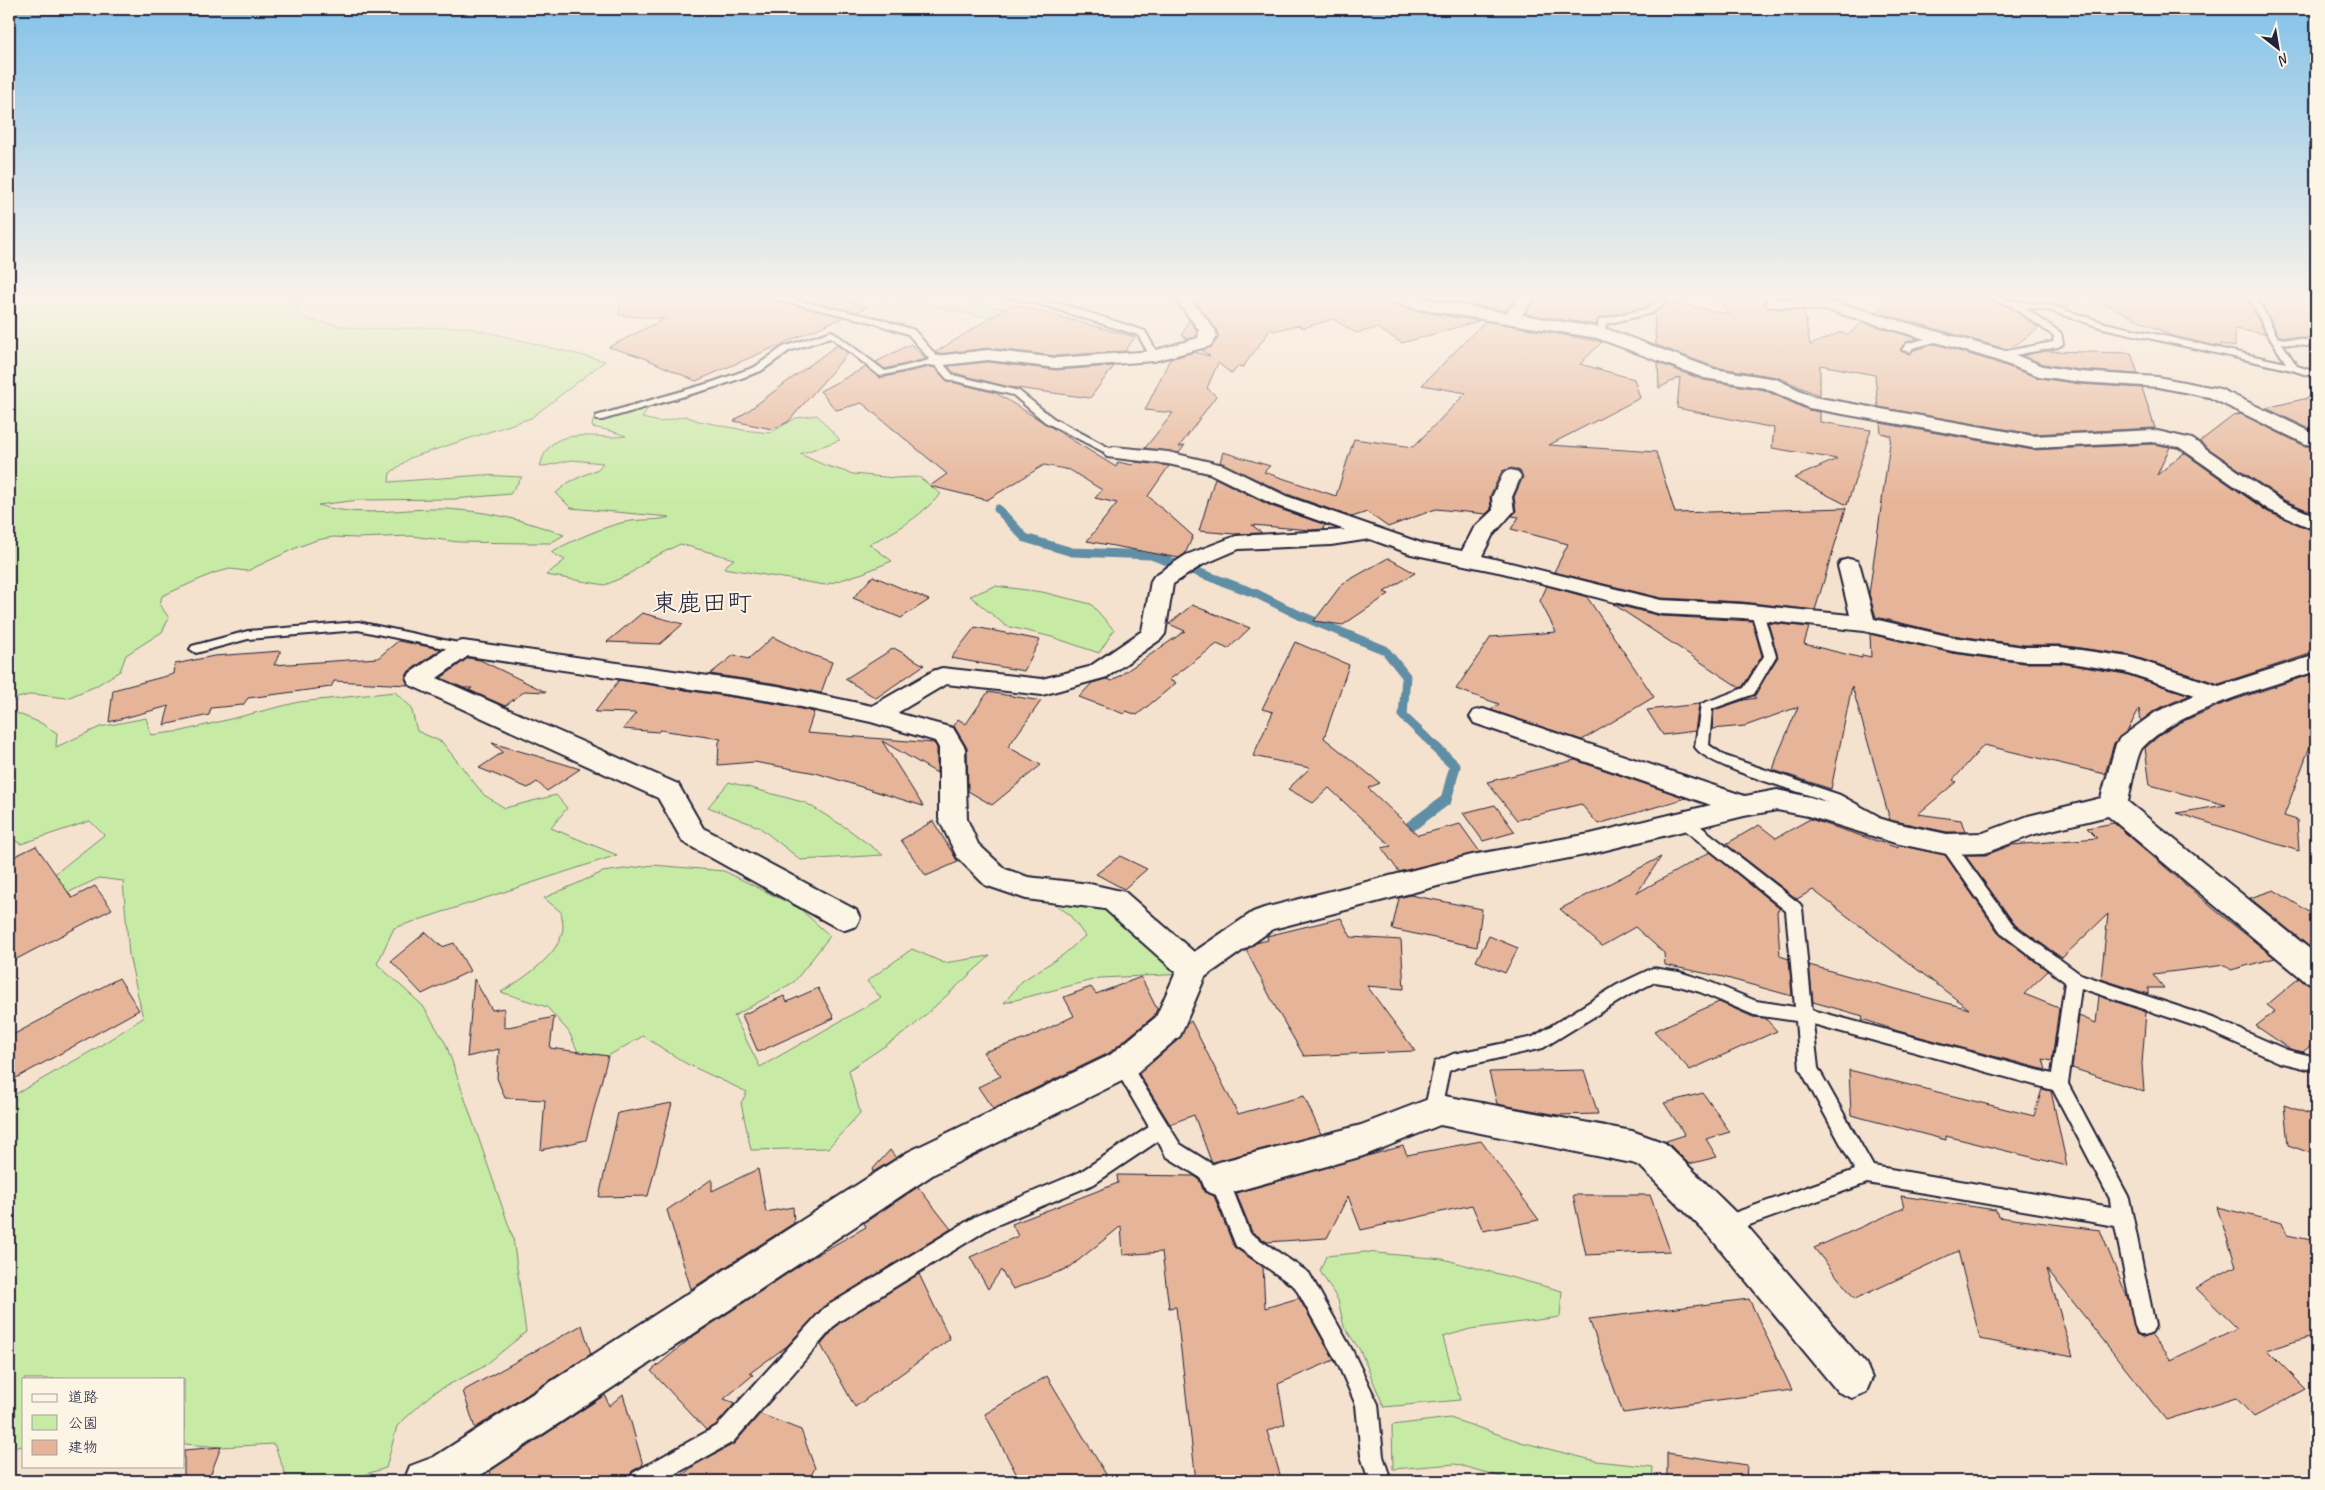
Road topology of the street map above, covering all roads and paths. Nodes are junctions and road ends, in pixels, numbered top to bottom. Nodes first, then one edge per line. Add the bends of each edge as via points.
1 (764, 365) edge
2 (870, 365) edge
3 (921, 365) edge
4 (939, 365) edge
5 (1685, 365) edge
6 (2023, 365) edge
7 (2279, 365) edge
8 (2292, 365) edge
9 (2294, 368) junction
10 (2316, 375) edge
11 (599, 418) dead end
12 (2312, 440) dead end
13 (1114, 453) joint
14 (1511, 476) dead end
15 (2316, 524) edge
16 (1370, 533) junction
17 (1469, 560) junction
18 (1849, 566) dead end
19 (1757, 612) junction
20 (1864, 624) junction
21 (463, 648) junction
22 (196, 649) dead end
23 (2316, 663) edge
24 (2219, 694) junction
25 (875, 715) junction
26 (1483, 717) dead end
27 (2113, 805) junction
28 (1744, 806) junction
29 (1685, 822) junction
30 (1895, 833) junction
31 (1947, 844) junction
32 (845, 918) dead end
33 (1193, 969) junction
34 (2316, 972) edge
35 (2074, 979) junction
36 (1804, 1016) junction
37 (2316, 1064) edge
38 (1122, 1065) junction
39 (2059, 1084) junction
40 (1433, 1112) junction
41 (1160, 1130) junction
42 (1867, 1174) junction
43 (1219, 1179) junction
44 (2123, 1218) junction
45 (1723, 1225) junction
46 (2145, 1326) dead end
47 (1852, 1378) dead end
48 (425, 1481) edge
49 (641, 1481) edge
50 (1380, 1481) edge

1 - 11 lane via 716,384
2 - 3 lane via 882,374
4 - 13 lane via 950,377 1016,393 1049,420
5 - 15 street via 1710,374 1770,383 1809,402 2033,442 2153,436 2185,442 2276,506
6 - 12 street via 2039,371 2158,382 2214,393
7 - 9 lane
8 - 9 lane
9 - 10 lane
13 - 16 street via 1168,458 1216,469 1279,500
14 - 17 street via 1502,497 1504,511 1482,533
16 - 17 street
16 - 25 street via 1332,539 1236,543 1194,560 1162,581 1153,634 1098,672 1042,687 942,676
17 - 19 street via 1661,607
18 - 20 street
19 - 20 street
19 - 30 lane via 1770,656 1750,691 1706,707 1702,747 1720,759 1835,799
20 - 24 street via 1952,644 2024,654 2060,654 2129,665
21 - 22 lane via 358,626 248,635
21 - 25 street via 778,694
21 - 32 street via 419,678 668,791 693,835
23 - 24 street
24 - 27 street via 2165,718 2129,744
25 - 33 street via 944,734 952,748 953,819 967,850 994,877 1026,888 1114,900
26 - 28 street
27 - 31 street via 2028,826 1985,843
27 - 34 street
28 - 29 street
28 - 30 street via 1777,800
29 - 33 street via 1472,866 1264,920
29 - 36 lane via 1794,908
30 - 31 street
31 - 35 lane via 2008,930
33 - 38 street via 1168,1026
35 - 37 lane via 2210,1024 2285,1058
35 - 39 lane
36 - 39 lane
36 - 40 lane via 1754,1008 1705,987 1653,975 1537,1043 1453,1061 1441,1067
36 - 42 lane via 1809,1069
38 - 41 lane
38 - 48 street via 921,1163 444,1475
39 - 44 lane via 2119,1198
40 - 43 street via 1363,1140
40 - 45 street via 1439,1110 1632,1147 1652,1154
41 - 43 lane via 1172,1150
41 - 49 lane via 1087,1178 983,1222 831,1314 725,1434
42 - 44 lane
42 - 45 lane
43 - 50 lane via 1243,1239 1302,1280 1346,1357 1368,1404 1372,1456
44 - 46 lane
45 - 47 street

